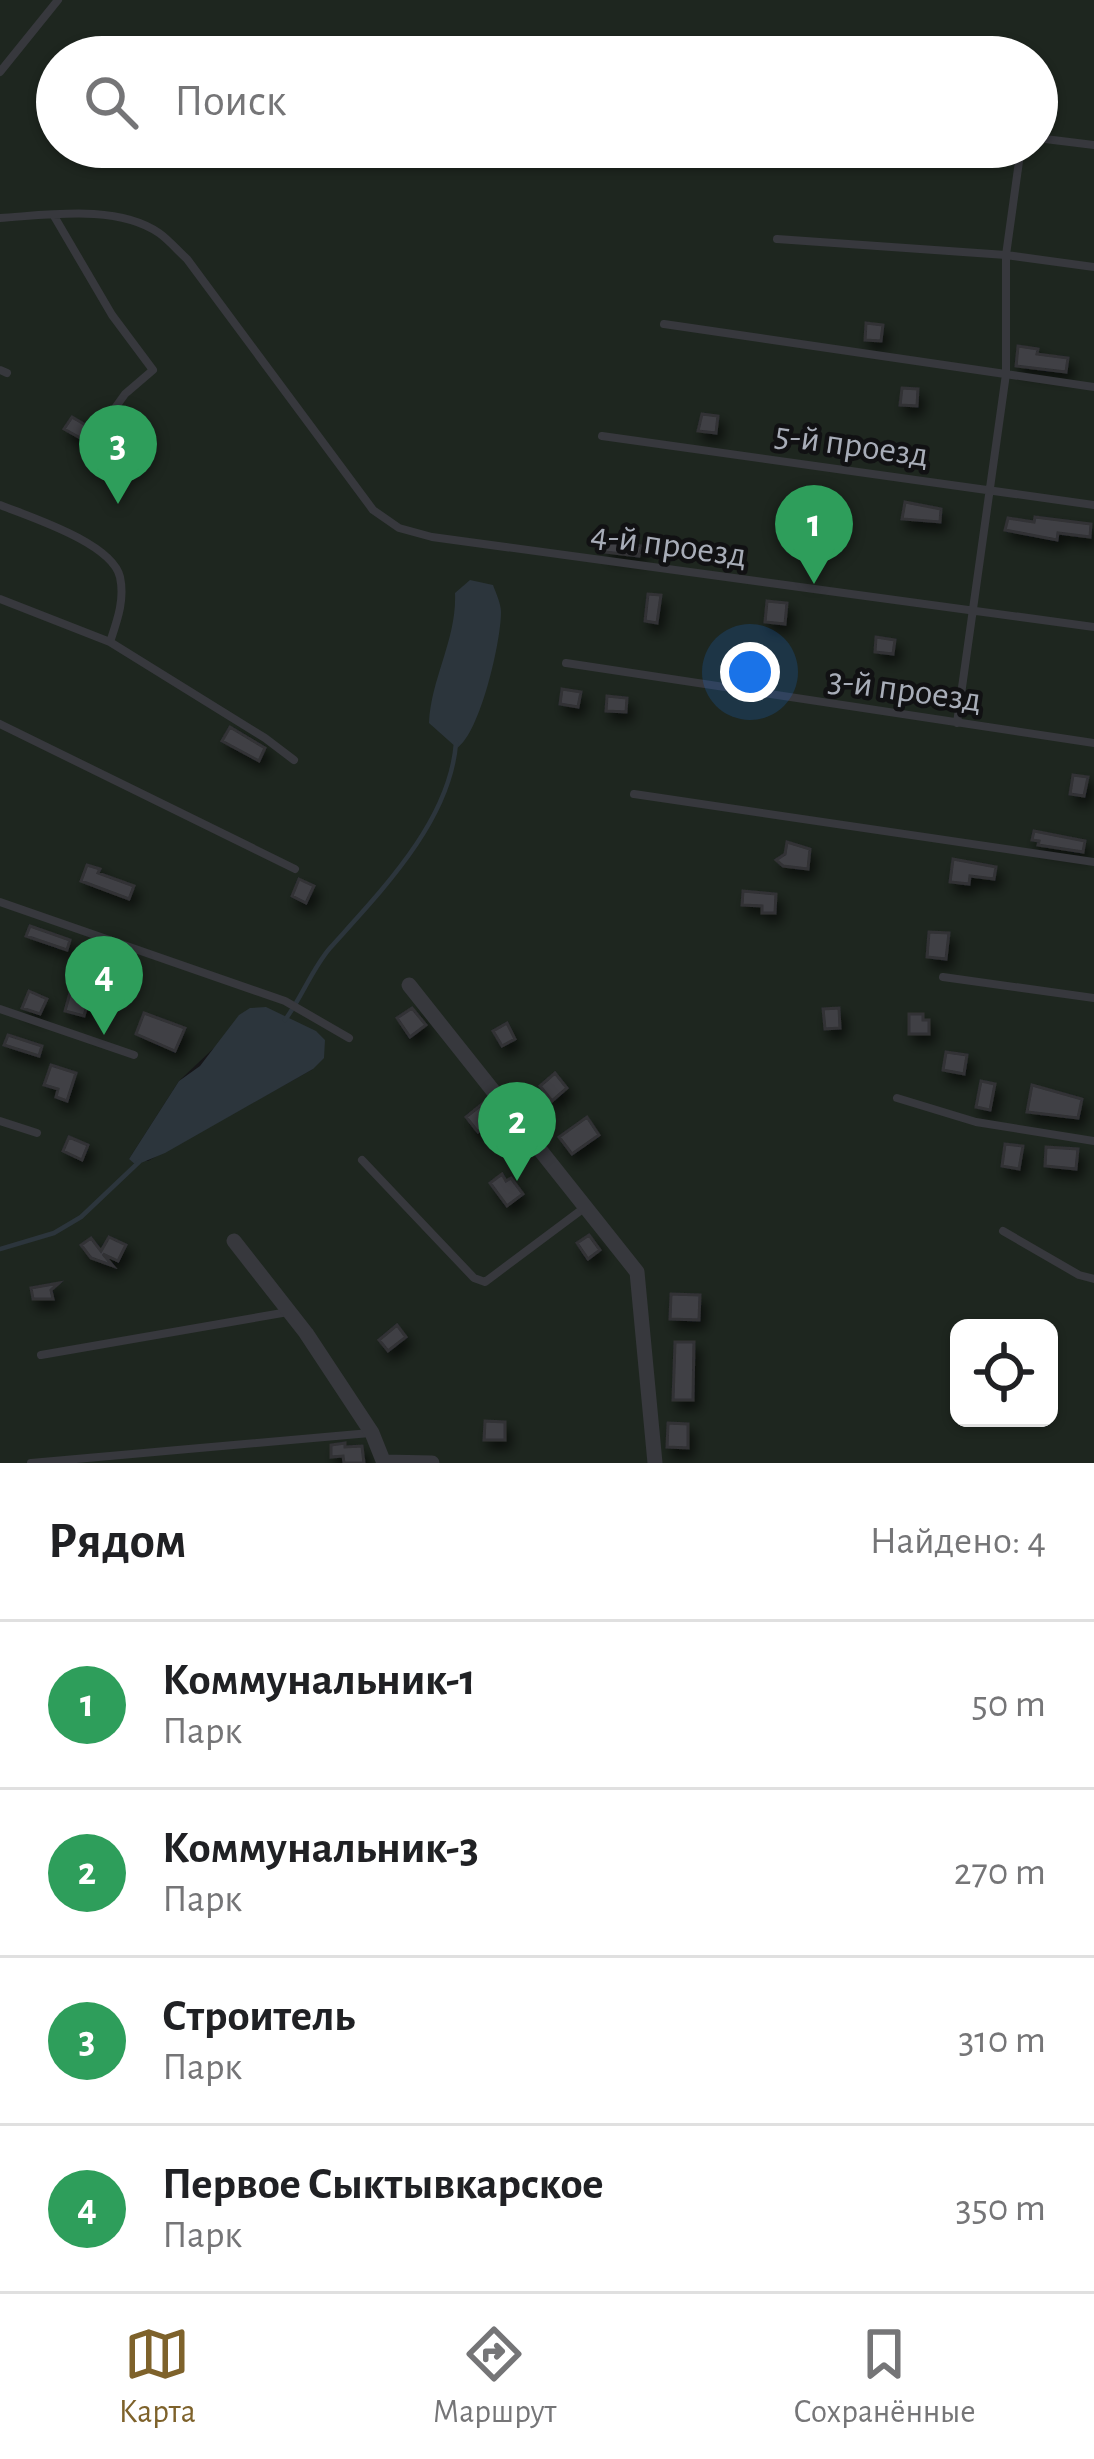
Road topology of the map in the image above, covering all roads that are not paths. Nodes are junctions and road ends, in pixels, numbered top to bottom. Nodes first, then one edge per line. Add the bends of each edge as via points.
1 (58, 0) edge
2 (0, 72) edge
3 (1058, 141) edge
4 (1094, 145) edge
5 (1018, 168) edge
6 (53, 214) junction
7 (0, 218) edge
8 (777, 239) dead end
9 (1006, 255) junction
10 (1094, 267) edge
11 (664, 324) dead end
12 (1006, 374) junction
13 (1094, 387) edge
14 (110, 416) dead end
15 (602, 436) dead end
16 (989, 489) junction
17 (0, 505) edge
18 (1094, 505) edge
19 (0, 599) edge
20 (974, 610) junction
21 (1094, 627) edge
22 (110, 642) junction
23 (566, 663) dead end
24 (957, 723) junction
25 (0, 724) edge
26 (1094, 743) edge
27 (294, 760) dead end
28 (634, 794) dead end
29 (1094, 862) edge
30 (295, 869) dead end
31 (0, 902) edge
32 (943, 977) dead end
33 (409, 985) dead end
34 (1094, 998) edge
35 (0, 1009) edge
36 (349, 1037) dead end
37 (134, 1055) dead end
38 (897, 1098) dead end
39 (0, 1121) edge
40 (38, 1133) dead end
41 (1094, 1142) edge
42 (362, 1160) dead end
43 (586, 1207) junction
44 (1003, 1231) dead end
45 (234, 1241) dead end
46 (1094, 1279) edge
47 (289, 1312) junction
48 (41, 1355) dead end
49 (372, 1433) junction
50 (384, 1462) edge
51 (31, 1463) edge
52 (432, 1463) edge
53 (655, 1463) edge

1 - 2 lane
3 - 4 lane
5 - 9 lane
6 - 7 lane, 4-й проезд
6 - 14 lane via 152,370
6 - 20 lane, 4-й проезд via 136,222 188,259 374,509 399,528
8 - 9 lane
9 - 10 lane
9 - 12 lane
11 - 12 lane
12 - 13 lane
12 - 16 lane
15 - 16 lane, 5-й проезд
16 - 18 lane, 5-й проезд
16 - 20 lane
17 - 22 lane via 83,540 117,568 121,610
19 - 22 lane
20 - 21 lane, 4-й проезд
20 - 24 lane
22 - 27 lane
23 - 24 lane, 3-й проезд
24 - 26 lane, 3-й проезд
25 - 30 lane
28 - 29 lane
31 - 36 lane via 285,1001
32 - 34 lane
33 - 43 street
35 - 37 lane
38 - 41 lane via 976,1122
39 - 40 lane
42 - 43 lane via 485,1282
43 - 53 street via 637,1272
44 - 46 lane
45 - 47 street
47 - 48 lane
47 - 49 street
49 - 50 street
49 - 51 lane
50 - 52 street

